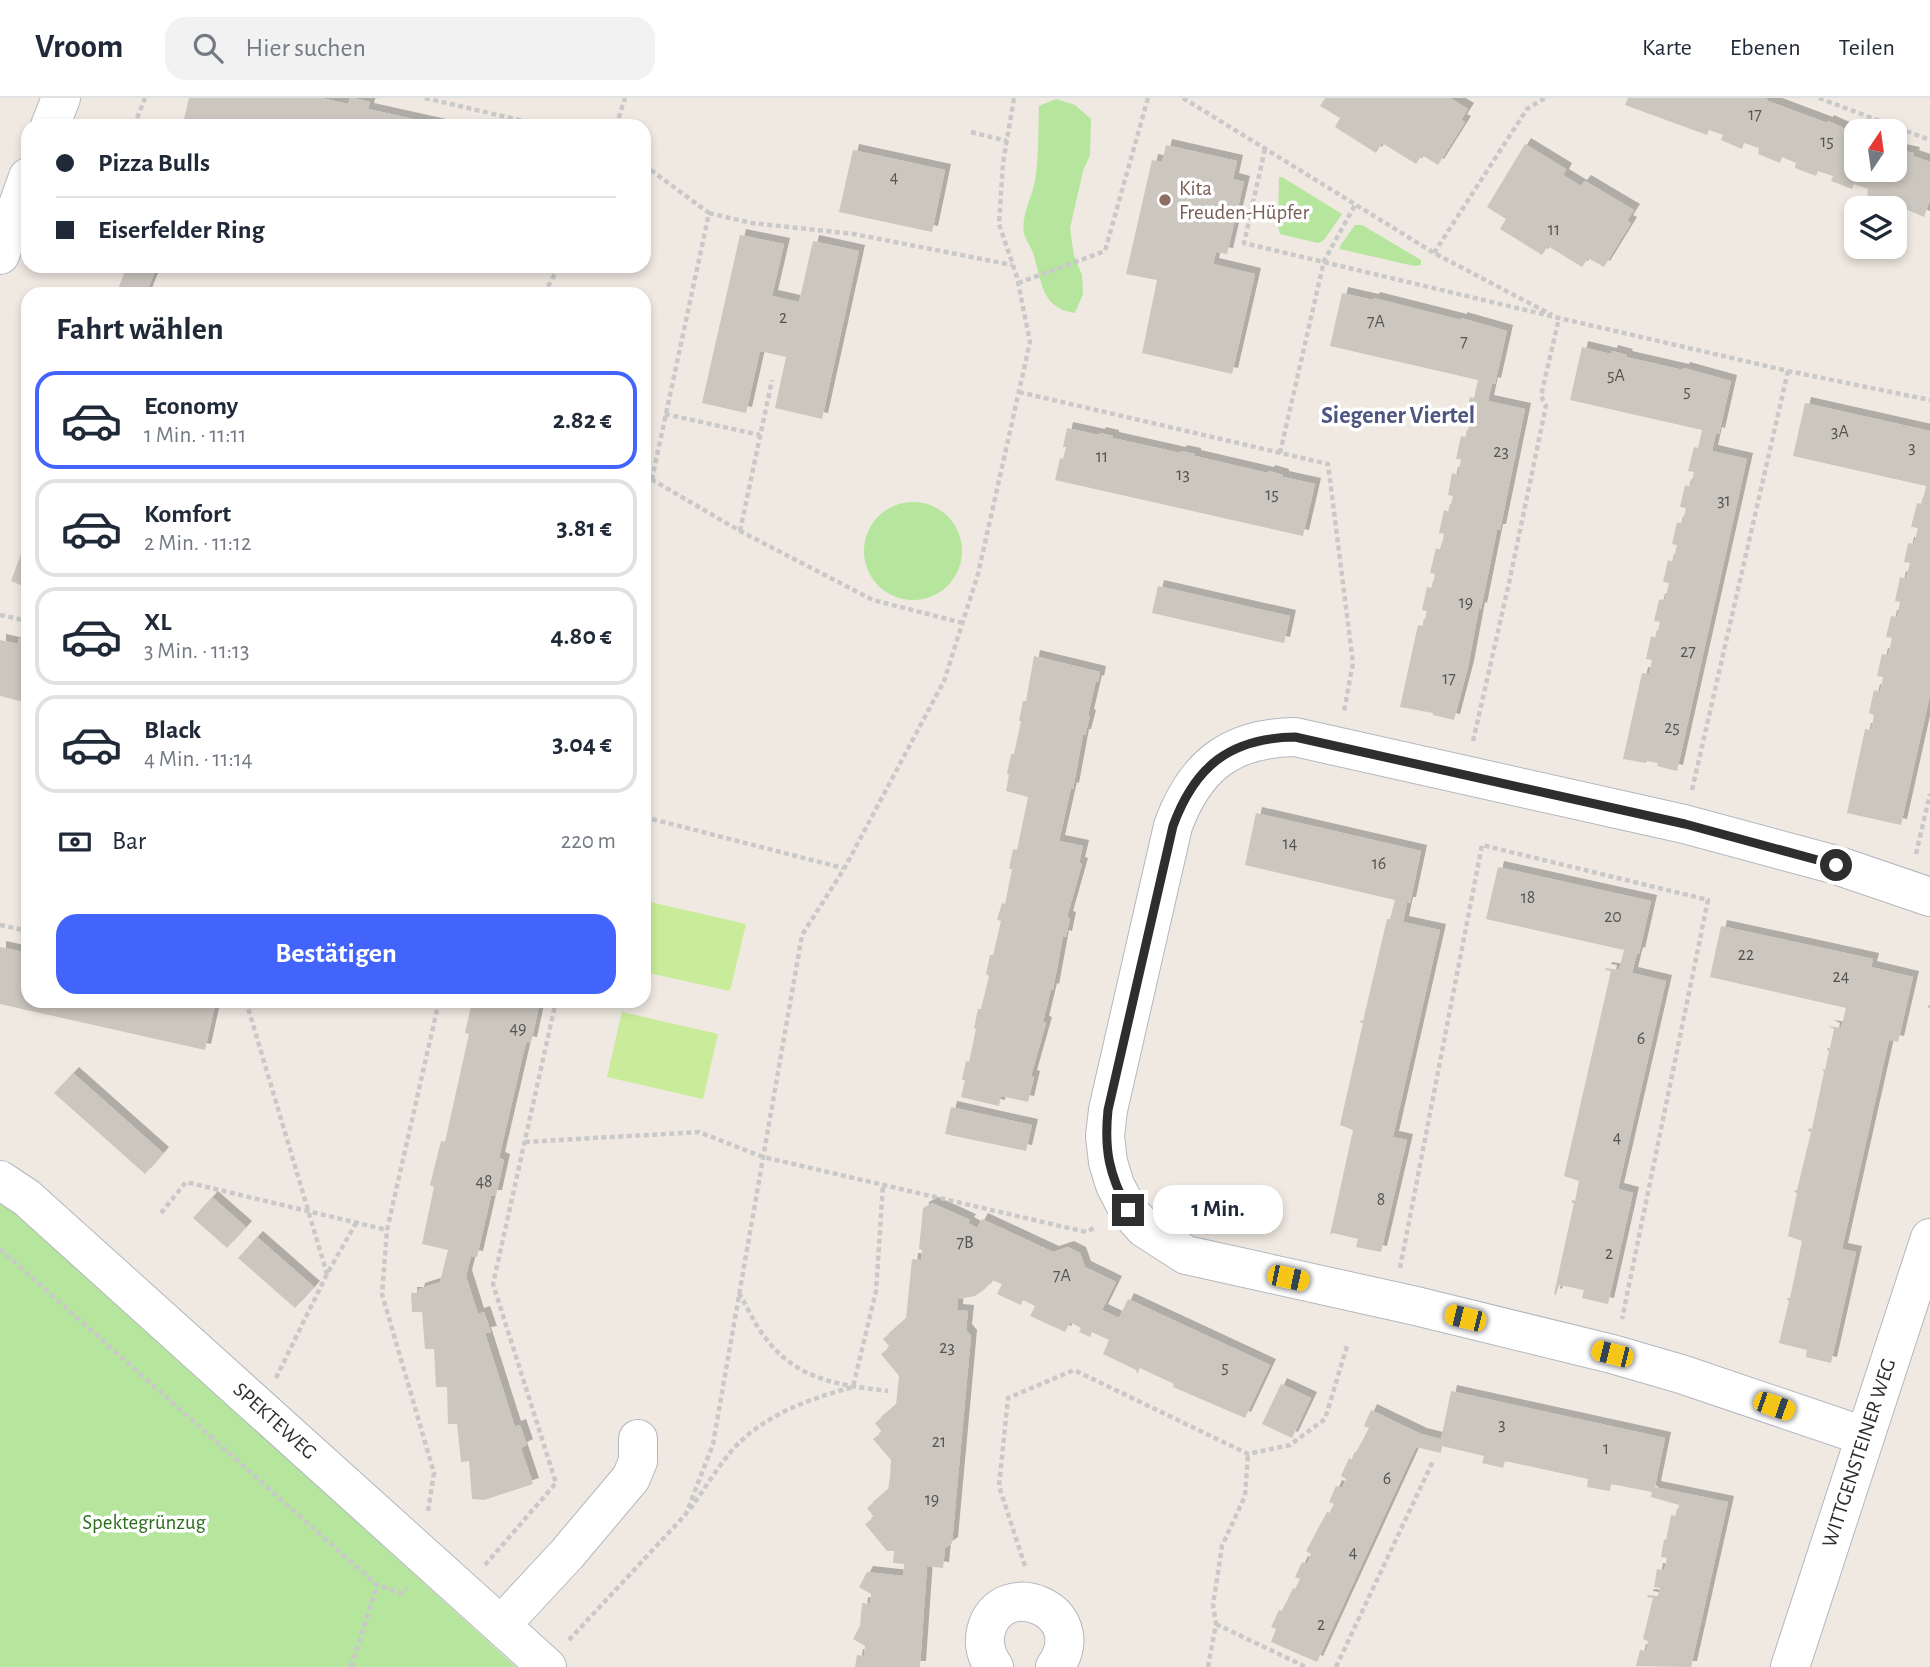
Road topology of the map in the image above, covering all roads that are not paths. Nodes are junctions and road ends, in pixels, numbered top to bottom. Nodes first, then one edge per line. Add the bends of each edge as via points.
1 (61, 98) edge
2 (53, 119) edge
3 (21, 196) edge
4 (0, 254) edge
5 (1930, 897) edge
6 (0, 1180) edge
7 (1930, 1238) edge
8 (1864, 1436) junction
9 (638, 1439) dead end
10 (501, 1625) junction
11 (556, 1655) edge
12 (1067, 1663) edge
13 (994, 1667) edge
14 (1790, 1667) edge

1 - 2 street
3 - 4 street
5 - 8 street via 1836,865 1685,824 1295,737 1250,742 1222,755 1182,801 1108,1110 1108,1162 1128,1210 1144,1228 1186,1255 1612,1354
6 - 10 street, SPEKTEWEG via 27,1198
7 - 8 street, WITTGENSTEINER WEG
8 - 14 street, WITTGENSTEINER WEG
9 - 10 street via 638,1461 631,1478
10 - 11 street, SPEKTEWEG
12 - 13 street via 1058,1618 1049,1609 1025,1601 1001,1608 986,1629 986,1653

